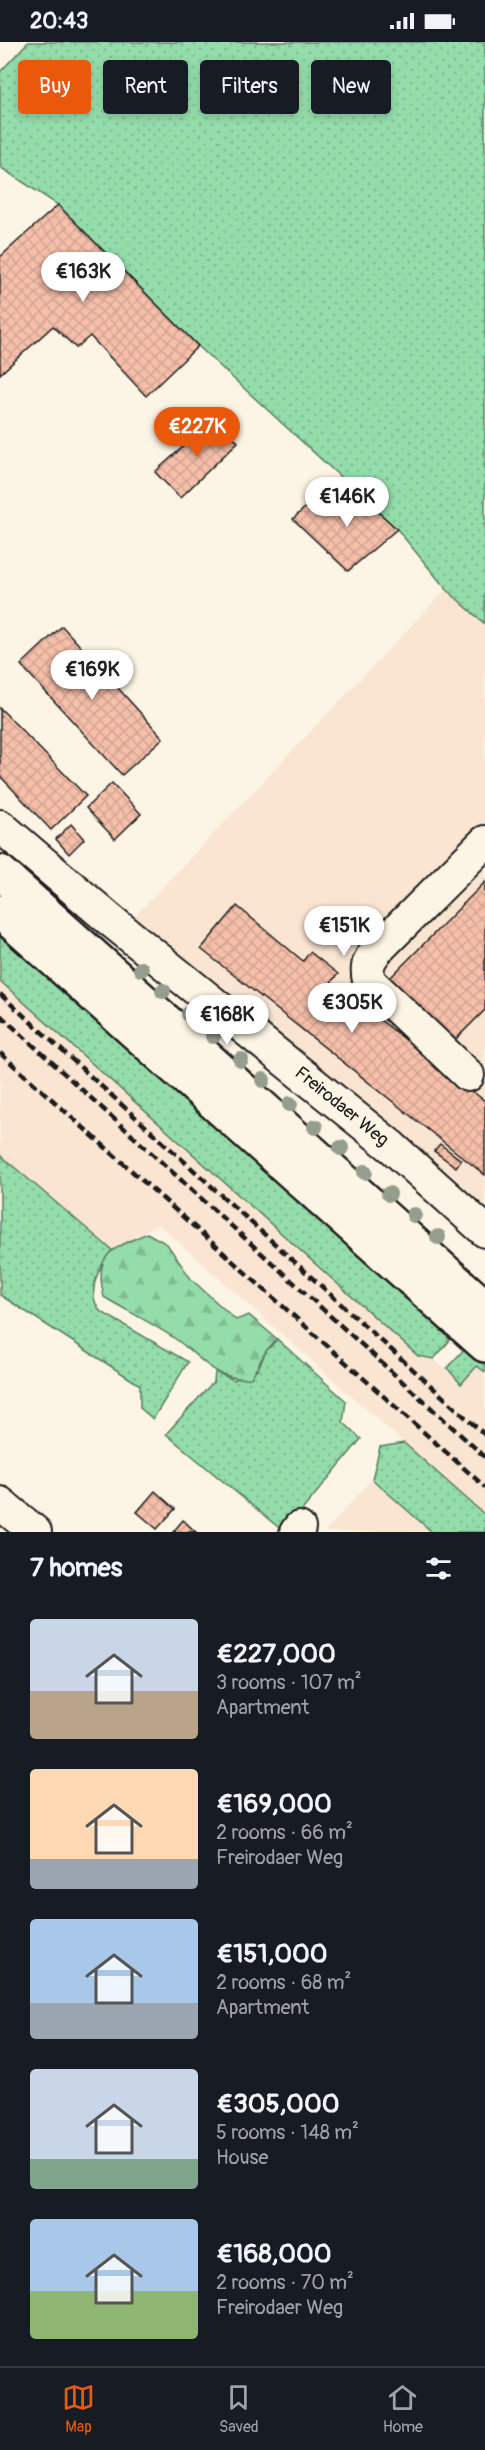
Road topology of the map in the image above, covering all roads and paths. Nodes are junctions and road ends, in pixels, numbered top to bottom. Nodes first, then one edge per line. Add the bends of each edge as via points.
1 (0, 826) edge
2 (485, 843) edge
3 (0, 872) edge
4 (0, 912) edge
5 (471, 1071) edge
6 (485, 1231) edge
7 (477, 1323) edge
8 (0, 1503) edge
9 (35, 1532) edge

1 - 6 street, Freirodaer Weg via 392,1147
2 - 5 street via 376,951 366,970 369,981
3 - 7 main road
4 - 7 main road
8 - 9 street

